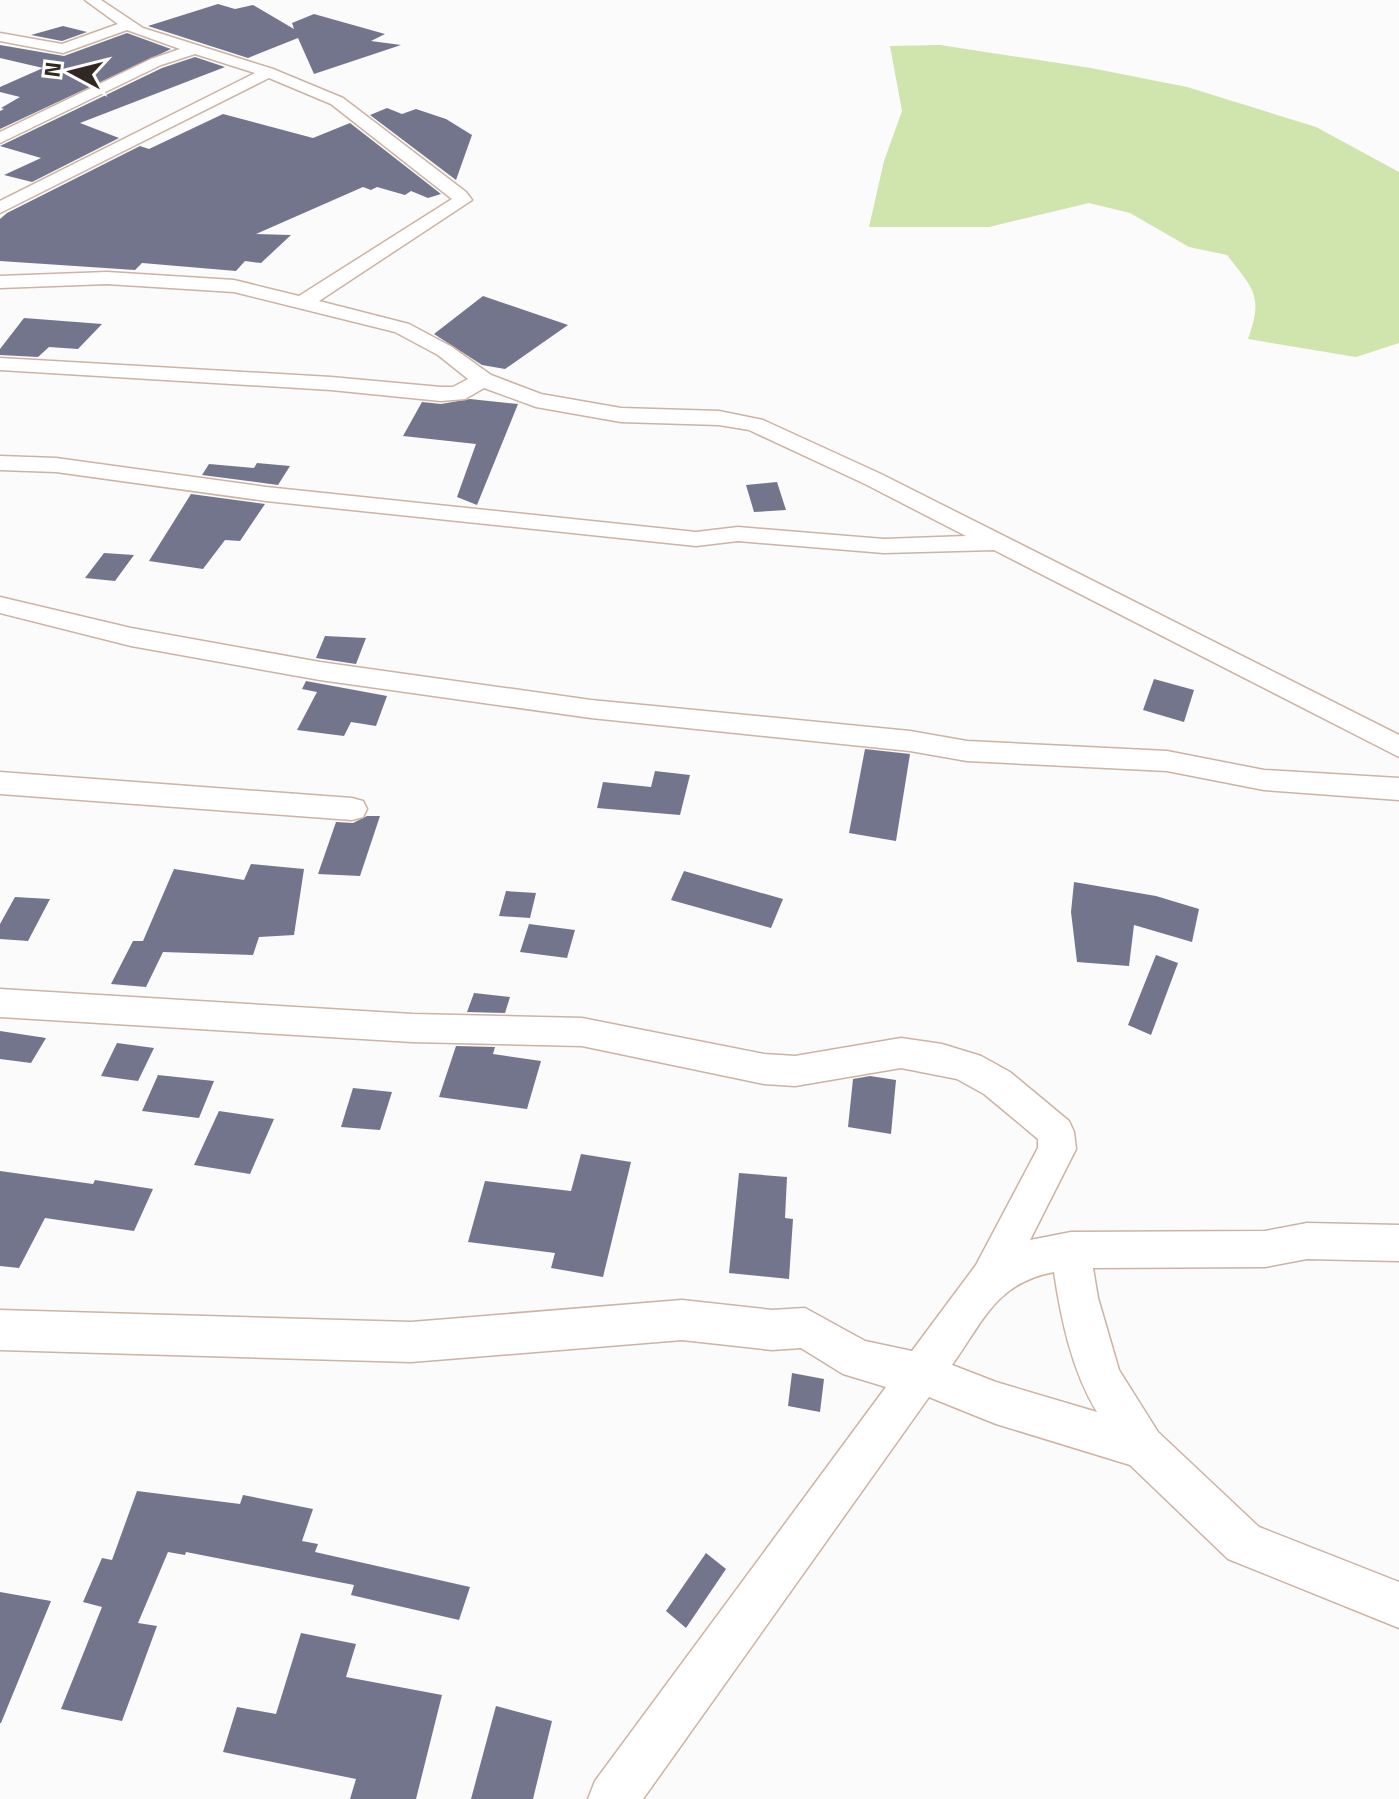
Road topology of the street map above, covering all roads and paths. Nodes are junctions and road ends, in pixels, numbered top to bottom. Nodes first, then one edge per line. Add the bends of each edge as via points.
1 (92, 0) edge
2 (128, 25) junction
3 (0, 37) edge
4 (195, 49) junction
5 (268, 72) junction
6 (0, 138) edge
7 (0, 208) edge
8 (0, 282) edge
9 (304, 302) junction
10 (0, 364) edge
11 (483, 380) junction
12 (0, 463) edge
13 (1005, 543) junction
14 (0, 605) edge
15 (1399, 747) edge
16 (0, 783) edge
17 (1399, 789) edge
18 (352, 809) dead end
19 (0, 1003) edge
20 (1399, 1243) edge
21 (1071, 1250) junction
22 (990, 1278) junction
23 (0, 1330) edge
24 (919, 1373) junction
25 (1143, 1447) junction
26 (1399, 1605) edge
27 (613, 1799) edge

1 - 2 street
2 - 3 street via 65,49
2 - 4 street
4 - 5 street
4 - 6 street via 156,62
5 - 7 street
5 - 9 street via 337,101 463,200
8 - 9 street via 197,281
9 - 11 street via 402,328
10 - 11 street via 305,380 441,394 457,394
11 - 13 street via 584,411 719,418 755,425
12 - 13 street via 66,466 266,494 696,539 738,534 884,546
13 - 15 street
14 - 17 street via 131,637 320,671 591,709 967,751 1167,761 1264,780
16 - 18 street
19 - 22 street via 412,1028 582,1032 795,1071 901,1053 942,1059 997,1083 1056,1132 1057,1149
20 - 21 street via 1333,1240 1265,1249
21 - 22 street via 1030,1258
21 - 25 street via 1078,1298 1101,1379
22 - 24 street
23 - 24 street via 411,1342 621,1323 708,1321 772,1330 805,1328 858,1360
24 - 25 street via 996,1403
24 - 27 street
25 - 26 street via 1244,1543

